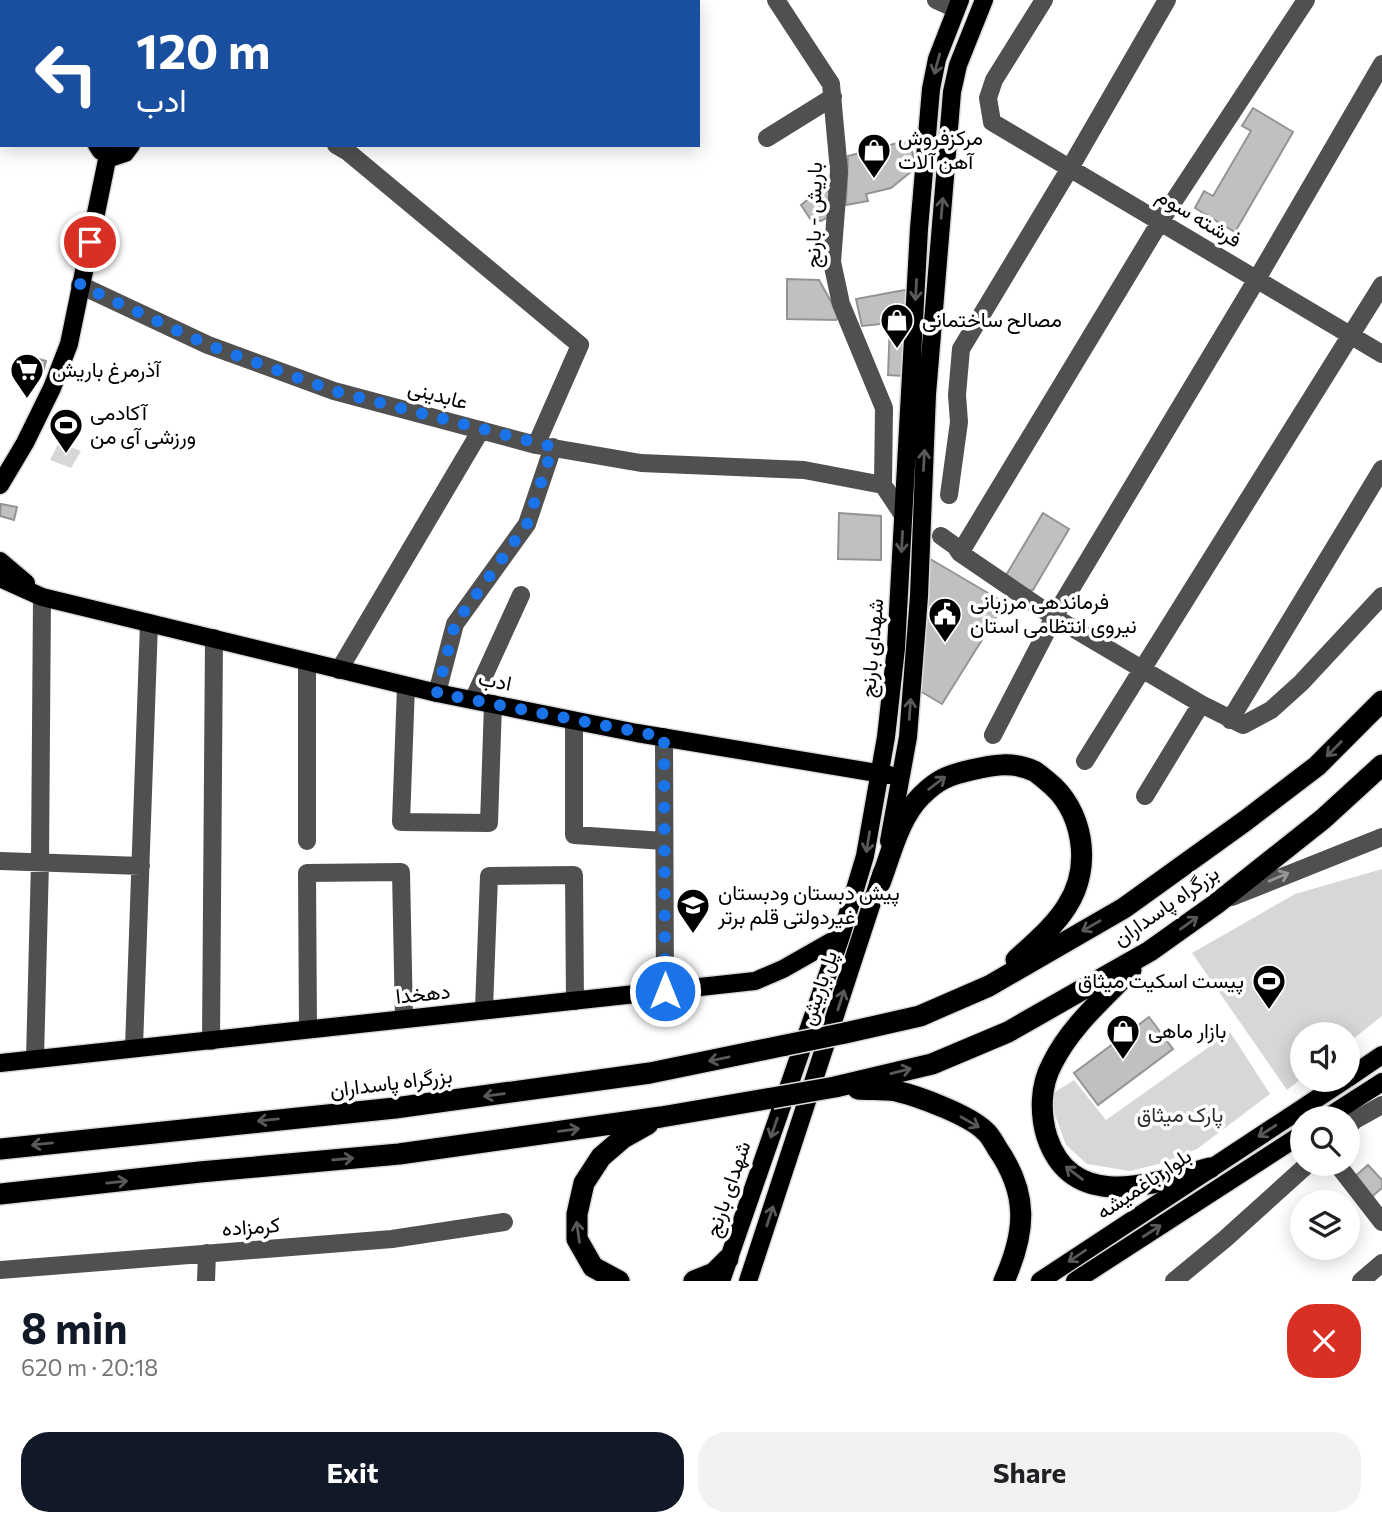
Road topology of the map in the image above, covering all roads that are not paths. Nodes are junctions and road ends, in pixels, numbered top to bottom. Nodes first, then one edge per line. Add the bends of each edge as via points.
1 (776, 0) edge
2 (936, 0) edge
3 (984, 0) edge
4 (1044, 0) edge
5 (1167, 0) edge
6 (1306, 0) edge
7 (958, 4) edge
8 (1382, 64) edge
9 (832, 97) junction
10 (767, 138) dead end
11 (342, 147) edge
12 (114, 151) edge
13 (1070, 168) junction
14 (1160, 222) junction
15 (1257, 279) junction
16 (80, 285) junction
17 (1382, 285) edge
18 (1352, 336) junction
19 (1382, 354) edge
20 (481, 430) junction
21 (545, 446) junction
22 (1382, 469) edge
23 (883, 485) junction
24 (0, 486) edge
25 (949, 495) dead end
26 (903, 515) junction
27 (941, 536) dead end
28 (960, 553) junction
29 (0, 561) edge
30 (0, 578) edge
31 (521, 594) dead end
32 (1382, 596) edge
33 (42, 597) junction
34 (1054, 617) junction
35 (149, 623) junction
36 (214, 638) junction
37 (307, 662) junction
38 (1142, 669) junction
39 (339, 670) junction
40 (406, 686) junction
41 (437, 693) junction
42 (473, 700) junction
43 (1382, 701) edge
44 (494, 704) junction
45 (1201, 704) junction
46 (1230, 720) junction
47 (573, 721) junction
48 (993, 735) dead end
49 (664, 737) junction
50 (1085, 761) dead end
51 (1382, 765) edge
52 (879, 775) junction
53 (902, 777) junction
54 (1145, 796) dead end
55 (1382, 836) edge
56 (307, 841) dead end
57 (664, 841) junction
58 (0, 860) edge
59 (40, 862) junction
60 (141, 866) junction
61 (880, 883) junction
62 (1216, 904) junction
63 (841, 936) junction
64 (1150, 951) junction
65 (989, 986) junction
66 (665, 991) junction
67 (575, 1001) junction
68 (484, 1009) junction
69 (404, 1018) junction
70 (308, 1030) junction
71 (211, 1041) junction
72 (134, 1048) junction
73 (1382, 1055) edge
74 (35, 1059) junction
75 (0, 1063) edge
76 (1360, 1070) edge
77 (1382, 1082) edge
78 (835, 1087) junction
79 (1326, 1092) edge
80 (1382, 1105) edge
81 (1360, 1106) edge
82 (1360, 1113) edge
83 (661, 1117) junction
84 (1290, 1142) edge
85 (0, 1149) edge
86 (1210, 1168) junction
87 (1295, 1176) edge
88 (1346, 1176) edge
89 (0, 1194) edge
90 (505, 1222) dead end
91 (1382, 1222) edge
92 (207, 1253) junction
93 (728, 1259) junction
94 (1382, 1263) edge
95 (0, 1270) edge
96 (206, 1281) edge
97 (619, 1281) edge
98 (694, 1281) edge
99 (721, 1281) edge
100 (748, 1281) edge
101 (1004, 1281) edge
102 (1040, 1281) edge
103 (1075, 1281) edge
104 (1174, 1281) edge
105 (1361, 1281) edge

1 - 9 street, باریش - بارنج via 831,84
2 - 7 street
53 -> 3 main road via 952,92
4 - 13 street, فرشته سوم via 994,80 988,98 992,121
5 - 13 street
6 - 14 street
7 -> 26 main road, شهدای بارنج via 931,89
8 - 15 street
9 - 10 street
9 - 23 street, باریش - بارنج via 839,171 832,262 841,304 884,408
11 - 21 street via 580,345
12 - 16 main road via 111,184 100,199
13 - 14 street, فرشته سوم
13 - 25 street via 961,349 959,422
14 - 15 street, فرشته سوم
14 - 28 street
15 - 18 street, فرشته سوم
15 - 34 street
16 - 20 street, عابدینی via 208,345 334,391
16 - 24 main road via 69,344 52,388
17 - 18 street
18 - 19 street, فرشته سوم
18 - 38 street
20 - 21 street, عابدینی
20 - 39 street
21 - 23 street, عابدینی via 641,463 804,470
21 - 41 street via 527,524 455,624
22 - 46 street
23 - 26 street
26 -> 52 main road, شهدای بارنج via 896,648
27 - 28 street
28 - 34 street
29 - 33 main road
30 - 33 main road, ادب
31 - 42 street
32 - 46 street via 1271,710 1243,725
33 - 35 main road, ادب
33 - 59 street
34 - 38 street
34 - 48 street
35 - 36 main road, ادب
35 - 60 street
36 - 37 main road, ادب
36 - 71 street
37 - 39 main road, ادب
37 - 56 street
38 - 45 street
38 - 50 street
39 - 40 main road, ادب
40 - 41 main road, ادب
40 - 44 street via 401,822 489,823
41 - 42 main road, ادب
42 - 44 main road, ادب
43 -> 65 highway, بزرگراه پاسداران via 1317,765 1245,821 1124,908
44 - 47 main road, ادب
45 - 46 street
45 - 54 street
47 - 49 main road, ادب
47 - 57 street via 573,835
49 - 52 main road, ادب
49 - 57 street
51 - 62 highway, بزرگراه پاسداران via 1323,819
52 - 53 main road, ادب
52 -> 63 main road, شهدای بارنج via 865,856
53 - 61 main road, پل باریش
62 -> 55 street
57 - 66 street
58 - 59 street
59 - 60 street
59 - 74 street
60 - 72 street
61 -> 65 highway via 904,822 919,798 943,777 998,763 1034,771 1058,790 1074,813 1082,845 1069,904
100 -> 61 main road, پل باریش
64 -> 62 highway, بزرگراه پاسداران
63 - 66 main road, دهخدا via 755,981
63 -> 93 main road, شهدای بارنج
78 -> 64 highway, بزرگراه پاسداران via 932,1064 1008,1031
86 -> 64 highway via 1141,1187 1108,1188 1083,1180 1065,1166 1051,1147 1043,1122 1042,1097 1050,1066 1070,1032
65 -> 85 highway, بزرگراه پاسداران, bridge via 920,1016 650,1073 395,1108
66 - 67 main road, دهخدا
67 - 68 main road, دهخدا
67 - 68 street via 575,875 489,876
68 - 69 main road, دهخدا
69 - 70 main road, دهخدا
69 - 70 street via 401,872 307,873
70 - 71 main road, دهخدا
71 - 72 main road, دهخدا
72 - 74 main road, دهخدا
73 - 76 main road, بلوار باغمیشه
74 - 75 main road, دهخدا
77 - 81 main road
78 - 83 highway, bridge
78 -> 101 highway via 896,1091 947,1109 985,1130 1018,1188 1017,1253
79 -> 86 main road, بلوار باغمیشه
80 - 82 street
89 -> 83 highway via 399,1154
97 -> 83 highway via 593,1267 577,1239 584,1183 601,1157 623,1138
103 -> 84 main road, بلوار باغمیشه
86 -> 102 main road, بلوار باغمیشه
87 - 104 street
88 - 91 street
90 - 92 street, کرمزاده via 392,1239
92 - 95 street, کرمزاده
92 - 96 street
93 - 98 highway via 714,1273
93 - 99 main road, شهدای بارنج
94 - 105 street

